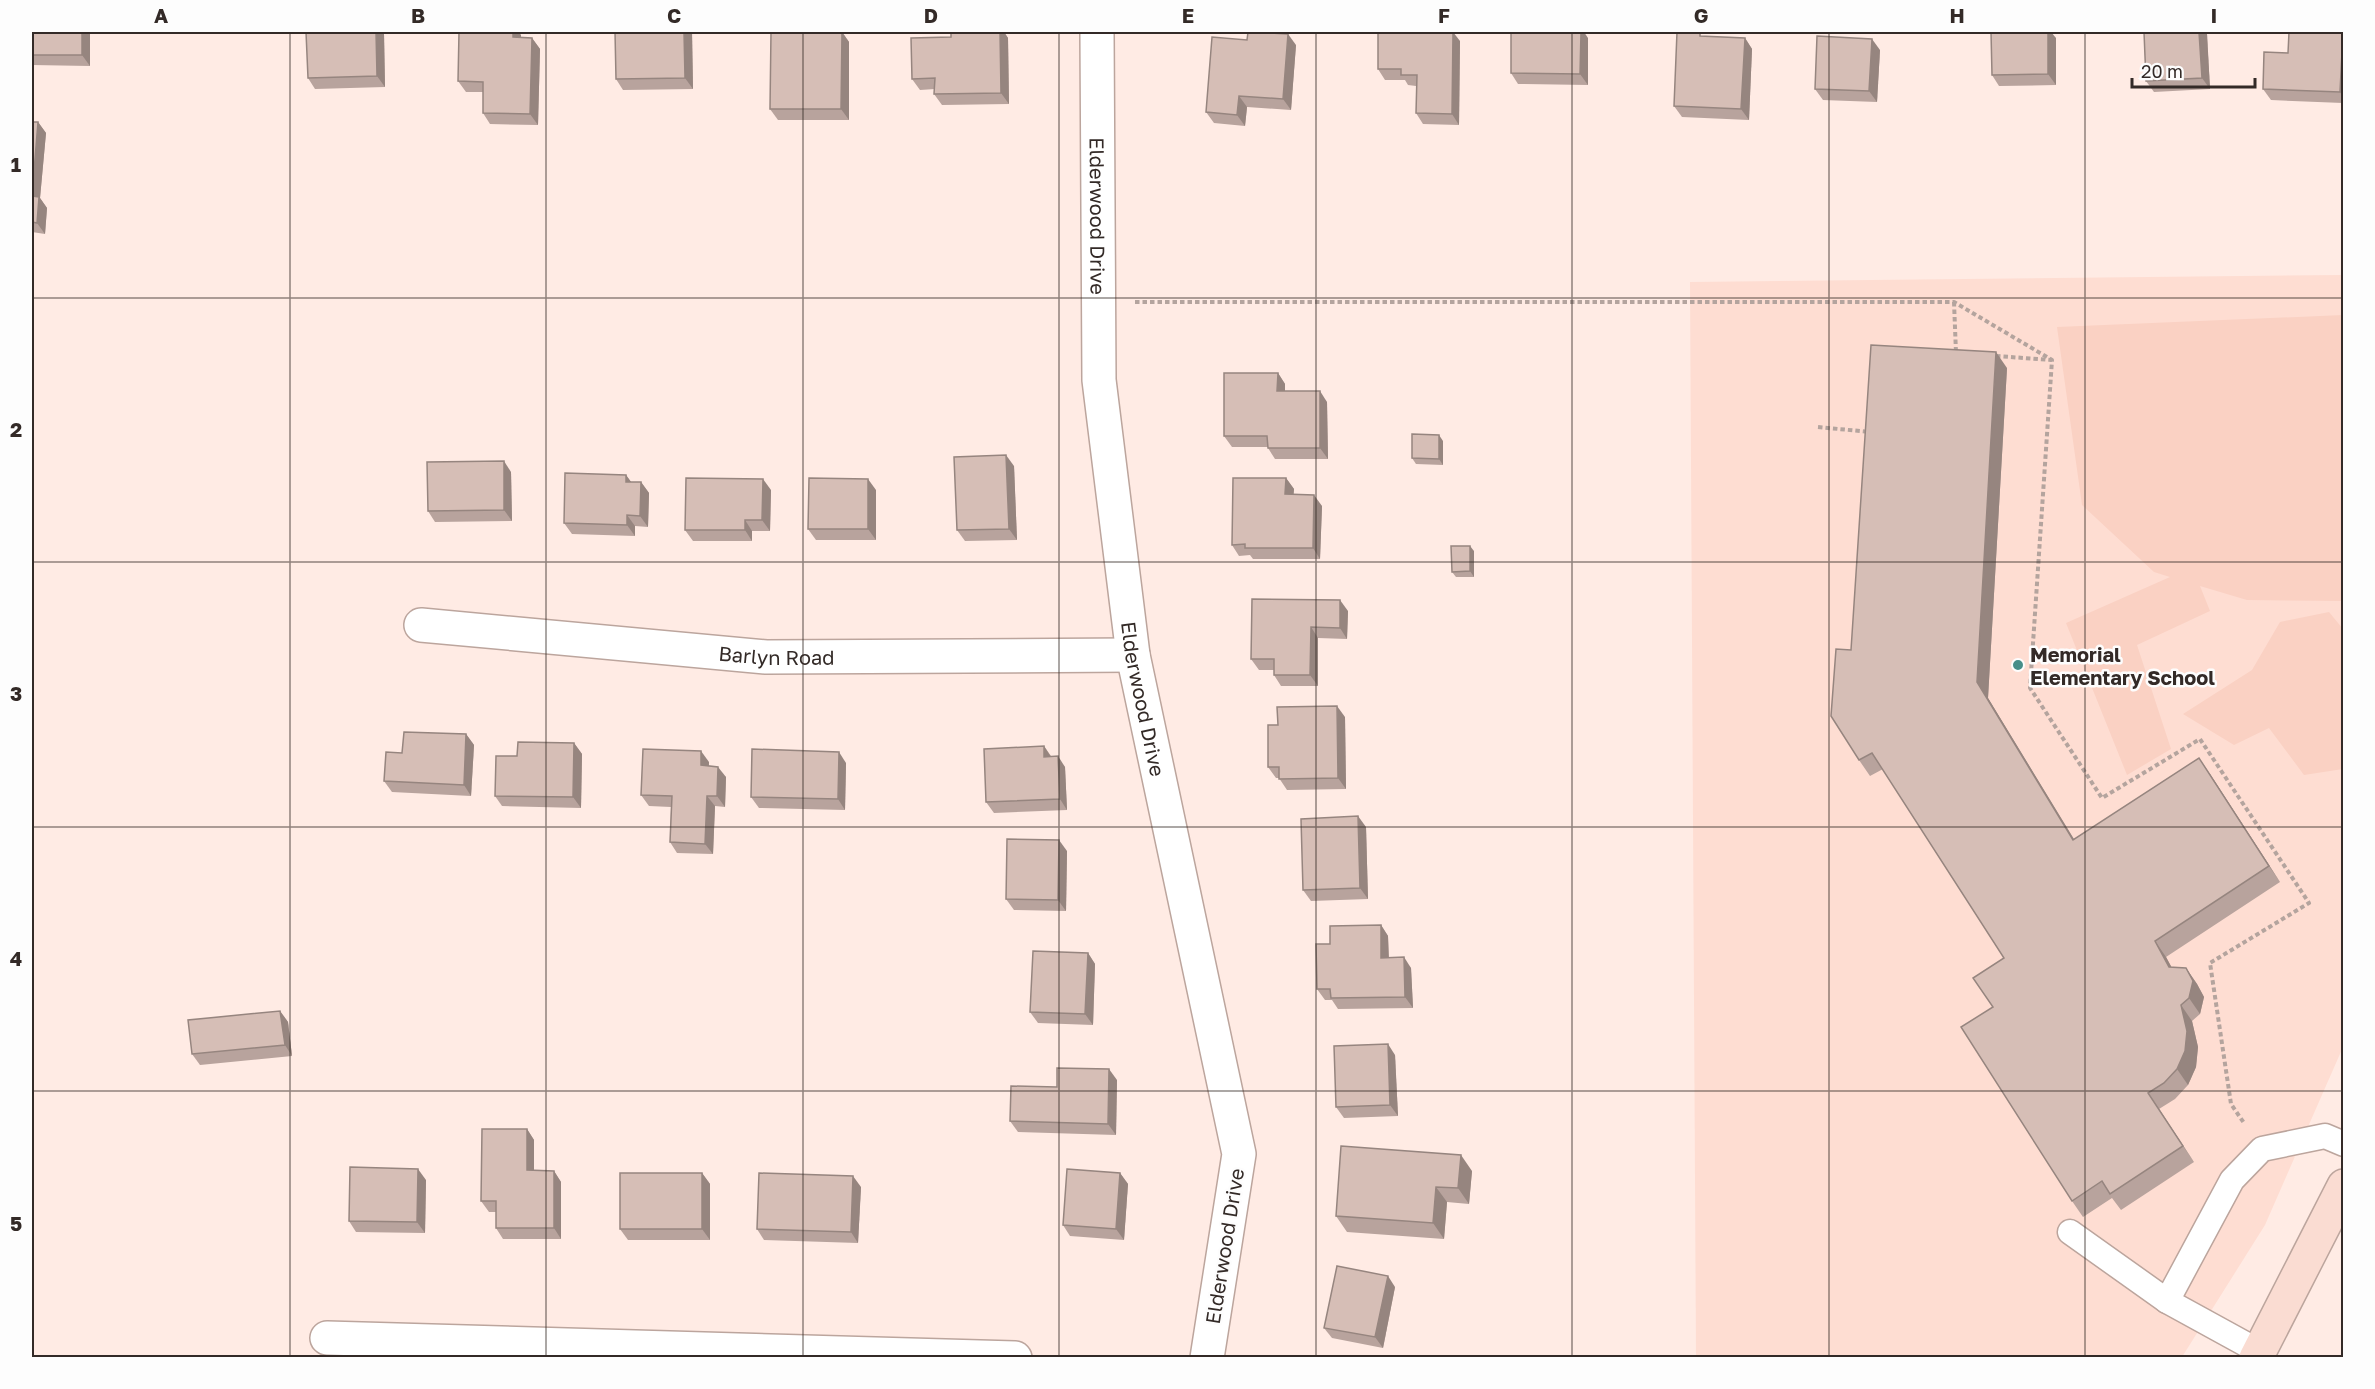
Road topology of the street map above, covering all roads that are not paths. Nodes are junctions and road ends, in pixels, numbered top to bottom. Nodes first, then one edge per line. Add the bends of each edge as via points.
1 (1097, 32) edge
2 (421, 625) dead end
3 (1132, 655) junction
4 (2343, 1144) edge
5 (2343, 1186) edge
6 (2070, 1232) dead end
7 (2167, 1301) junction
8 (327, 1338) dead end
9 (2261, 1356) edge
10 (1015, 1358) edge
11 (1206, 1358) edge

1 - 3 street, Elderwood Drive via 1099,380
2 - 3 street, Barlyn Road via 766,657
3 - 11 street, Elderwood Drive via 1239,1154
4 - 7 lane via 2325,1136 2262,1149 2232,1180
5 - 9 main road
6 - 7 lane
7 - 9 lane
8 - 10 street

